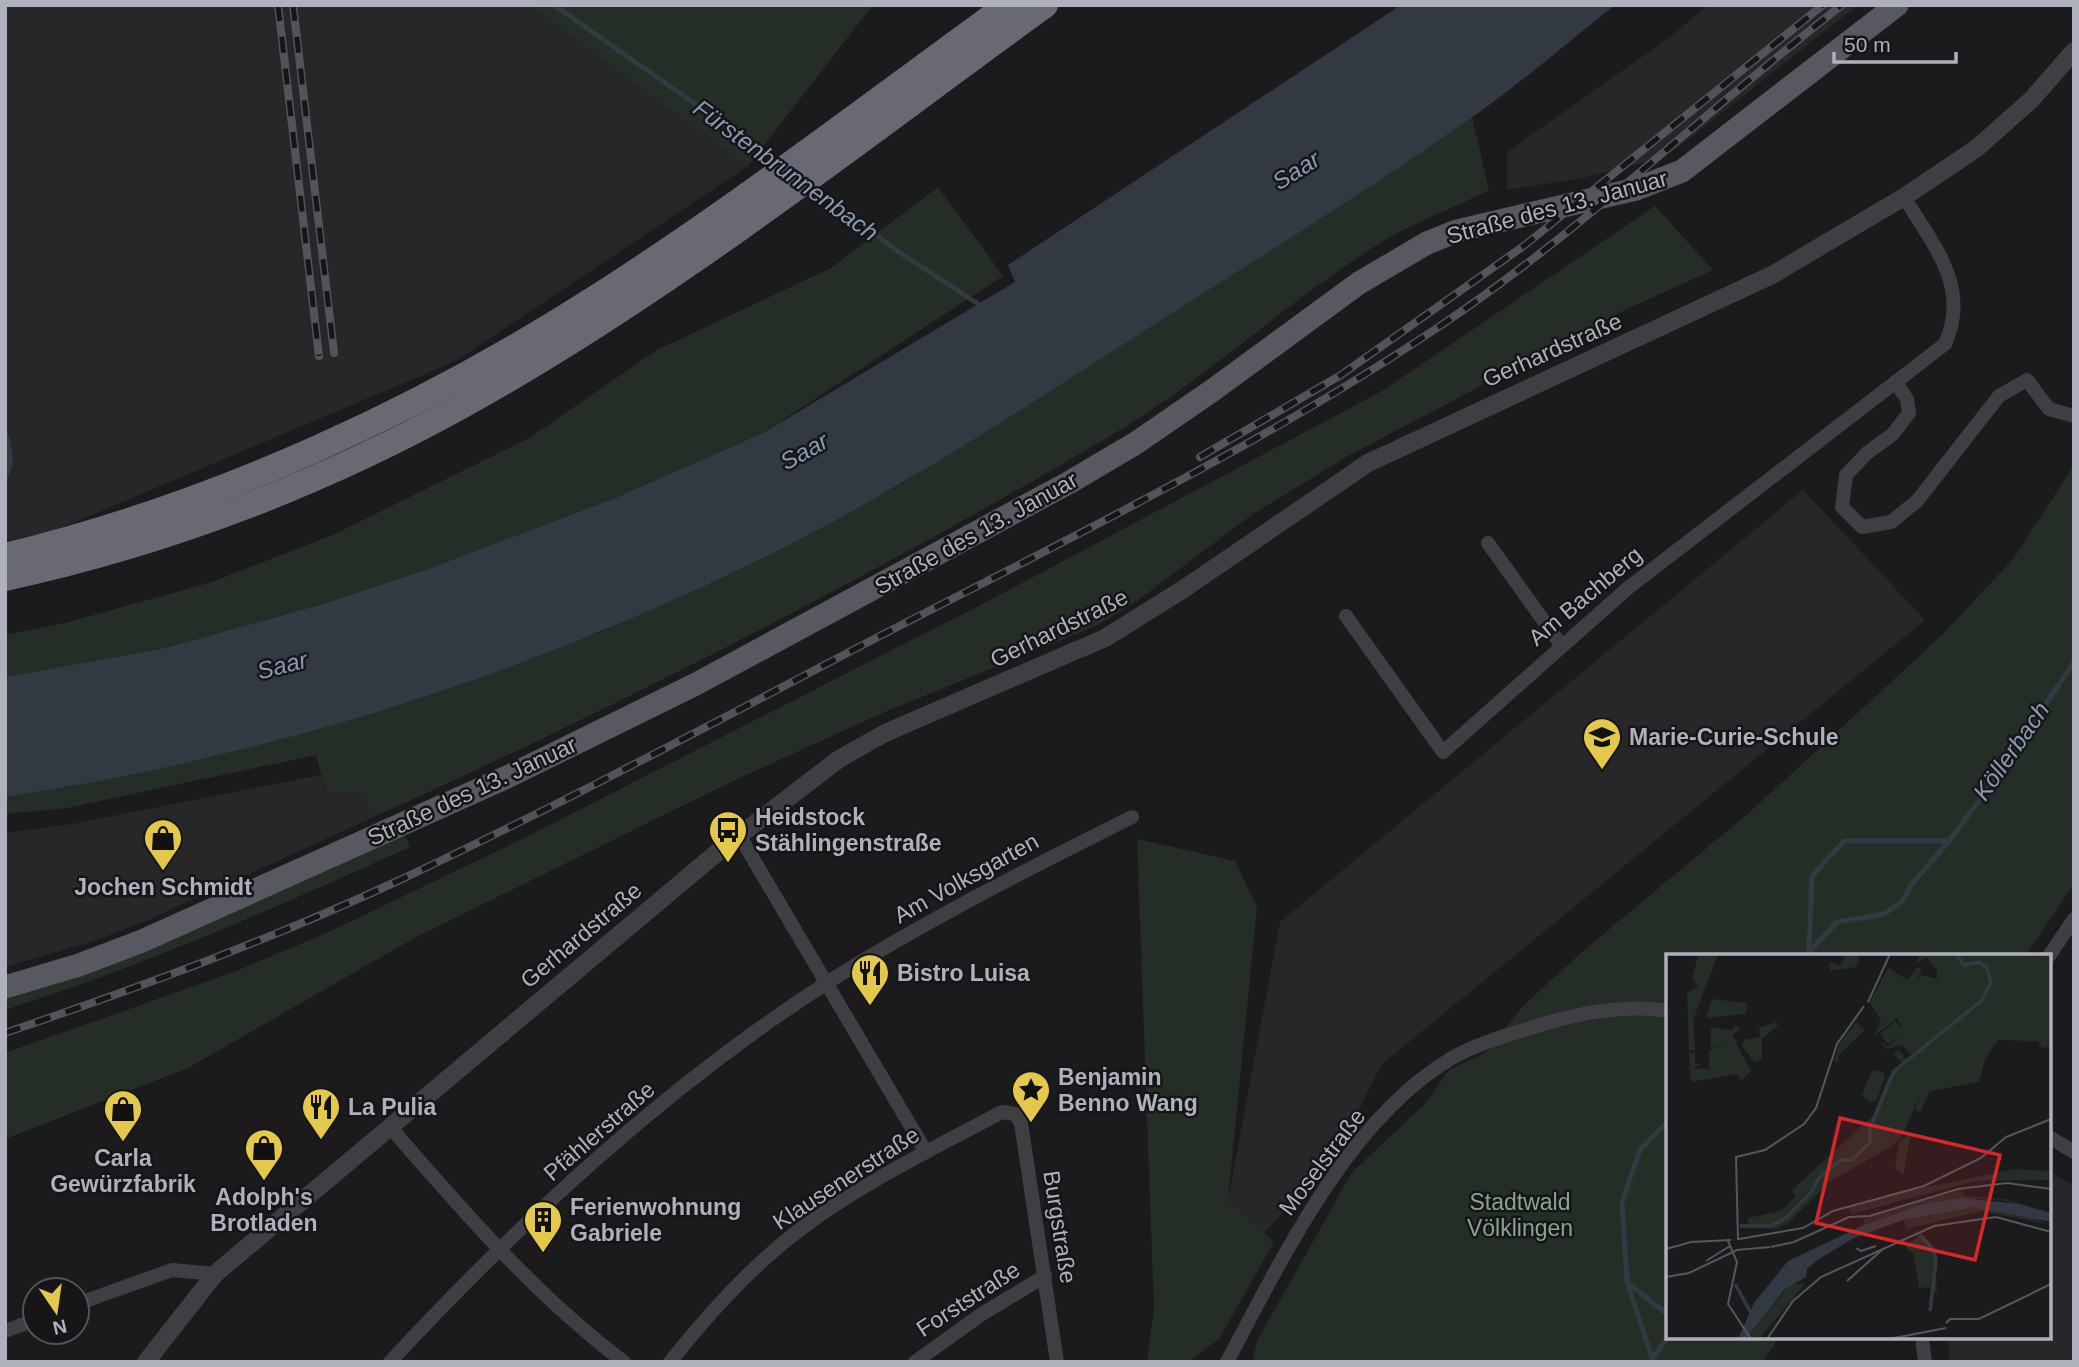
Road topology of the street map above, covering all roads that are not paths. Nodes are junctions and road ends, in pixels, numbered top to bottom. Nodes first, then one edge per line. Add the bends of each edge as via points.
1 (1008, 5) edge
2 (1045, 5) edge
3 (1896, 5) edge
4 (2074, 51) edge
5 (811, 161) junction
6 (776, 186) junction
7 (1904, 197) junction
8 (1895, 382) junction
9 (2074, 416) edge
10 (1488, 543) dead end
11 (5, 556) edge
12 (5, 578) edge
13 (1346, 616) dead end
14 (1561, 645) junction
15 (1132, 817) dead end
16 (739, 835) junction
17 (2074, 919) edge
18 (2050, 954) edge
19 (825, 984) junction
20 (5, 988) edge
21 (1661, 1010) edge
22 (1002, 1112) joint
23 (390, 1127) junction
24 (2051, 1138) edge
25 (926, 1152) junction
26 (2074, 1152) edge
27 (499, 1249) junction
28 (215, 1274) junction
29 (1045, 1276) junction
30 (91, 1299) edge
31 (1923, 1339) edge
32 (146, 1362) edge
33 (390, 1362) edge
34 (624, 1362) edge
35 (670, 1362) edge
36 (915, 1362) edge
37 (1057, 1362) edge
38 (1227, 1362) edge
39 (1925, 1362) edge

1 - 5 highway
2 - 5 highway
3 - 20 main road, Straße des 13. Januar via 1682,171 1636,189 1457,231 1427,243 1359,283 1166,424 696,684 496,782 142,941
4 - 7 street, Gerhardstraße via 2031,100 1977,148
5 - 6 highway
6 - 11 highway via 603,294 391,412 170,507
6 - 12 highway via 539,360 381,448 181,530
7 - 8 street, Am Bachberg via 1947,270 1956,295 1954,324 1945,344
7 - 16 street, Gerhardstraße via 1772,275 1368,463 1105,638 885,733 839,759
8 - 9 street via 1907,399 1909,413 1894,434 1846,475 1842,507 1862,527 1891,523 1917,501 1999,396 2027,380 2049,409
8 - 14 street, Am Bachberg via 1739,499
10 - 14 street
13 - 14 street, Am Bachberg via 1443,752
15 - 19 street, Am Volksgarten via 1004,882
16 - 19 street
16 - 23 street, Gerhardstraße
17 - 18 street
19 - 25 street
19 - 27 street, Pfählerstraße via 644,1120
21 - 38 street, Moselstraße via 1611,1010 1551,1021 1491,1040 1452,1058 1410,1090 1368,1132 1325,1189 1284,1252
22 - 25 street, Klausenerstraße
22 - 29 street, Burgstraße via 1015,1114 1021,1123
23 - 27 street
23 - 28 street, Gerhardstraße
24 - 26 street
25 - 35 street, Klausenerstraße via 802,1228 746,1275
27 - 33 street, Pfählerstraße
27 - 34 street via 579,1328
28 - 30 street via 172,1270
28 - 32 street, Gerhardstraße
29 - 36 street, Forststraße
29 - 37 street, Burgstraße
31 - 39 street

